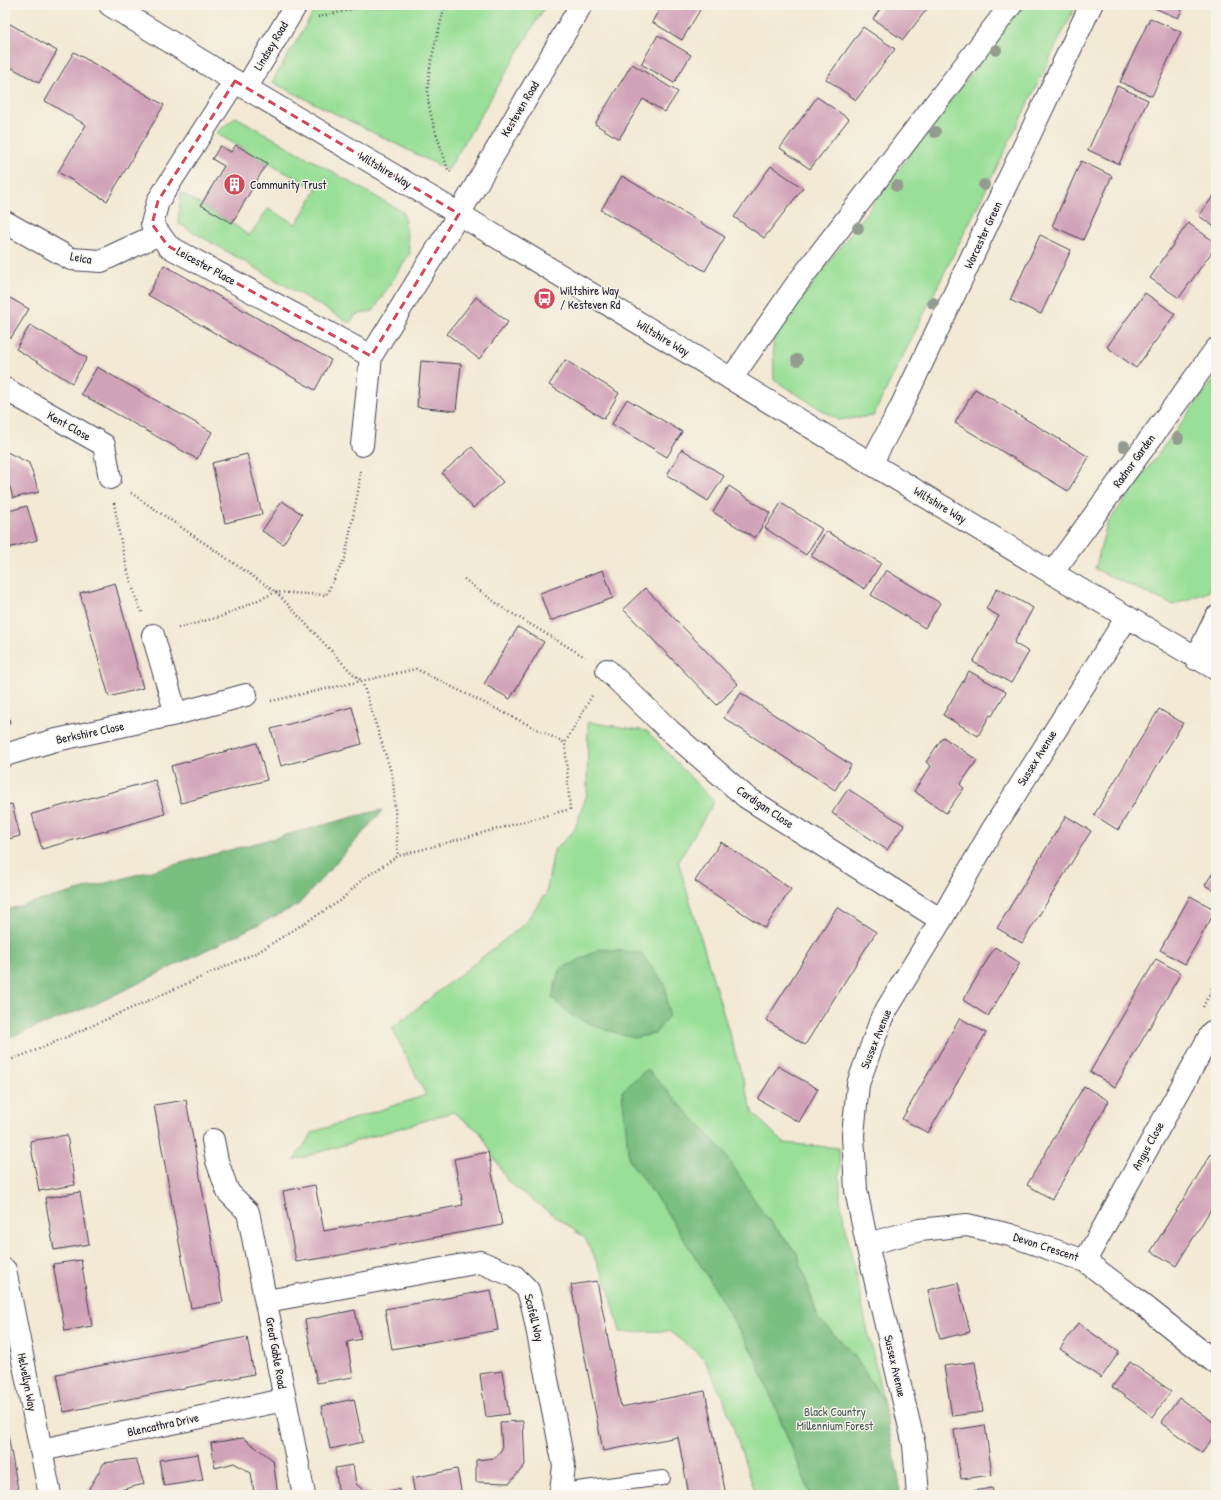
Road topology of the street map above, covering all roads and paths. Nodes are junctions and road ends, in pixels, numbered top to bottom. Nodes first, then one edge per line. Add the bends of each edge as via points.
1 (110, 5) edge
2 (296, 5) edge
3 (370, 5) edge
4 (445, 5) edge
5 (581, 5) edge
6 (1011, 5) edge
7 (1091, 5) edge
8 (284, 24) junction
9 (240, 84) junction
10 (448, 170) dead end
11 (459, 214) junction
12 (5, 222) edge
13 (159, 234) junction
14 (1216, 349) edge
15 (371, 356) junction
16 (731, 379) junction
17 (5, 390) edge
18 (362, 445) joint
19 (872, 464) junction
20 (110, 478) junction
21 (1052, 573) junction
22 (464, 578) dead end
23 (276, 592) junction
24 (138, 601) dead end
25 (1127, 617) junction
26 (1216, 617) edge
27 (153, 634) joint
28 (1196, 659) junction
29 (1216, 669) edge
30 (607, 670) junction
31 (362, 681) junction
32 (246, 695) joint
33 (176, 714) junction
34 (565, 743) junction
35 (5, 755) edge
36 (398, 856) junction
37 (941, 920) junction
38 (1212, 1032) dead end
39 (5, 1062) edge
40 (213, 1140) dead end
41 (867, 1244) junction
42 (1085, 1261) junction
43 (5, 1270) edge
44 (8, 1298) edge
45 (267, 1301) junction
46 (1216, 1363) edge
47 (284, 1400) junction
48 (41, 1450) junction
49 (663, 1478) dead end
50 (560, 1493) edge
51 (50, 1495) edge
52 (304, 1495) edge
53 (918, 1495) edge

1 - 9 street, Wiltshire Way
2 - 8 street, Lindsey Road
3 - 8 path
4 - 10 path via 430,74 428,96 435,130
5 - 11 street, Kesteven Road
6 - 16 street via 796,285
7 - 19 street, Worcester Green via 904,402
8 - 9 street, Lindsey Road
9 - 11 street, Wiltshire Way
9 - 13 street, Leicester Place via 158,201 152,224
11 - 15 street
11 - 16 street, Wiltshire Way
12 - 13 street, Leica via 71,259 101,262
13 - 15 street, Leicester Place via 168,246
14 - 21 street, Radnor Garden
15 - 18 street
16 - 19 street, Wiltshire Way
17 - 20 street, Kent Close via 104,445
18 - 23 path via 360,486 345,558 326,595
19 - 21 street, Wiltshire Way
20 - 23 path
20 - 24 path via 120,541
21 - 25 street, Wiltshire Way
22 - 30 path via 503,608
23 - 27 path via 223,616
23 - 31 path
25 - 28 street, Wiltshire Way
25 - 37 street, Sussex Avenue via 991,832
26 - 28 street
27 - 33 street
28 - 29 street, Wiltshire Way
30 - 34 path
30 - 37 street, Cardigan Close via 670,731 746,797
31 - 32 path via 256,704
31 - 34 path via 416,669
31 - 36 path via 393,778
32 - 33 street, Berkshire Close
33 - 35 street, Berkshire Close via 52,741
34 - 36 path via 570,809
36 - 39 path via 364,878 340,901 258,952 44,1048
37 - 41 street, Sussex Avenue via 882,1017 858,1084 853,1143 856,1190
38 - 42 street, Angus Close
40 - 45 street, Great Gable Road via 216,1161 228,1192 248,1212
41 - 42 street, Devon Crescent via 920,1230 967,1225 1010,1235
41 - 53 street, Sussex Avenue via 914,1445
42 - 46 street, Devon Crescent
43 - 44 street, Helvellyn Way
44 - 48 street, Helvellyn Way
45 - 47 street, Great Gable Road
45 - 50 street, Scafell Way via 480,1262 514,1276 528,1290 533,1308 564,1466
47 - 48 street, Blencathra Drive
47 - 52 street, Great Gable Road
48 - 51 street, Helvellyn Way
49 - 50 lane

